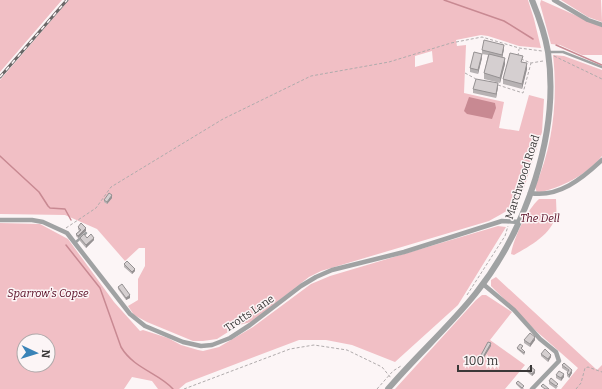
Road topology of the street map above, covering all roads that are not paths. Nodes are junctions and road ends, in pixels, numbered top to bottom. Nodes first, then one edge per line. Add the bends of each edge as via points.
1 (532, 0) edge
2 (554, 0) edge
3 (602, 25) edge
4 (547, 52) junction
5 (602, 67) edge
6 (602, 160) edge
7 (530, 192) junction
8 (0, 220) edge
9 (519, 222) junction
10 (86, 233) edge
11 (76, 242) junction
12 (483, 284) junction
13 (388, 389) edge
14 (532, 389) edge

1 - 4 street, Marchwood Road via 541,23
2 - 3 street via 588,20
4 - 5 lane via 557,51
4 - 7 street, Marchwood Road via 550,82 546,135
6 - 7 street via 586,175 563,189 545,194
7 - 9 street, Marchwood Road
8 - 11 street, Trotts Lane via 32,220 62,230
9 - 11 street, Trotts Lane via 510,220 404,252 332,270 301,286 235,334 220,342 201,346 183,342 139,322 130,314
9 - 12 street, Marchwood Road via 501,259
10 - 11 lane
12 - 13 street, Marchwood Road
12 - 14 street via 514,310 540,339 556,352 559,361

